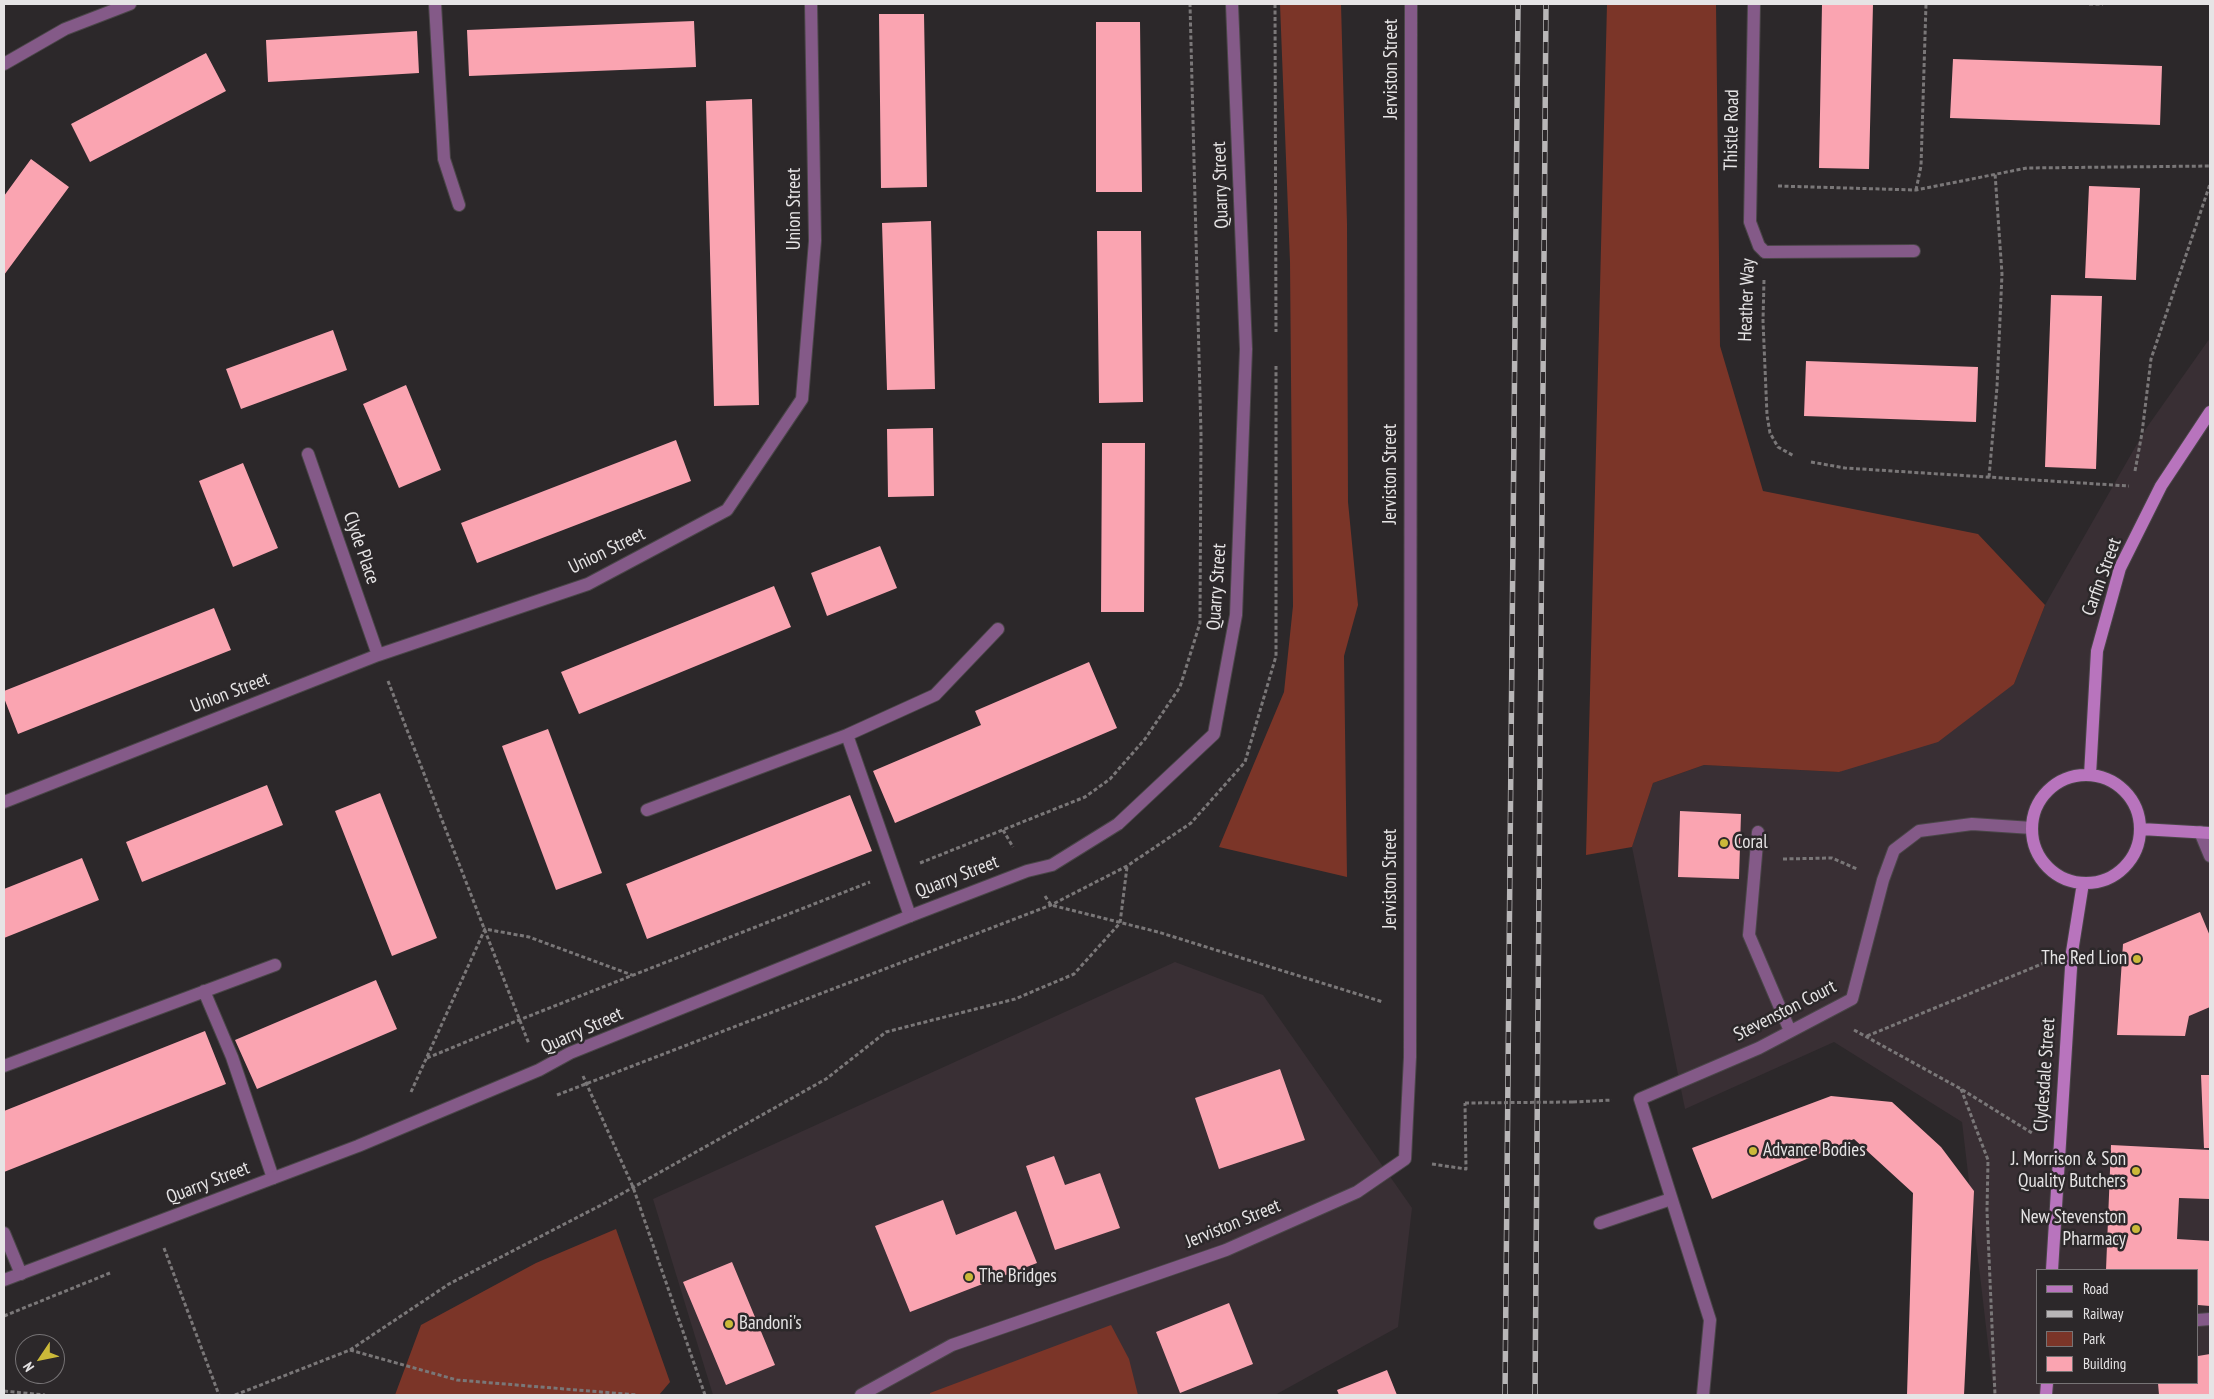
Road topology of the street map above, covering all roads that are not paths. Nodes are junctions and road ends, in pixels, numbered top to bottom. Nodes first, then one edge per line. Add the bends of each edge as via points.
1 (130, 4) edge
2 (435, 4) edge
3 (811, 4) edge
4 (1232, 4) edge
5 (1411, 4) edge
6 (1754, 4) edge
7 (4, 64) edge
8 (459, 205) dead end
9 (1914, 251) dead end
10 (1765, 252) joint
11 (2210, 412) edge
12 (308, 454) dead end
13 (998, 629) dead end
14 (378, 655) junction
15 (847, 735) junction
16 (2090, 774) junction
17 (4, 802) edge
18 (647, 810) dead end
19 (2032, 828) junction
20 (2141, 829) junction
21 (1758, 832) dead end
22 (2205, 832) edge
23 (2210, 856) edge
24 (2083, 883) junction
25 (910, 916) junction
26 (275, 964) dead end
27 (204, 991) junction
28 (1790, 1032) junction
29 (4, 1066) edge
30 (273, 1178) junction
31 (1672, 1199) junction
32 (1600, 1223) dead end
33 (4, 1233) edge
34 (2052, 1269) edge
35 (20, 1274) junction
36 (4, 1280) edge
37 (861, 1395) edge
38 (1703, 1395) edge

1 - 7 street via 65,29
2 - 8 street via 444,159
3 - 14 street, Union Street via 815,241 802,399 727,510 588,584
4 - 25 street, Quarry Street via 1246,349 1236,615 1214,734 1118,824 1052,865 1027,870
5 - 37 street, Jerviston Street via 1410,1057 1405,1159 1356,1192 1226,1250 952,1345
6 - 10 street, Thistle Road via 1750,222 1759,246
9 - 10 street, Heather Way
11 - 16 main road, Carfin Street via 2161,486 2120,568 2097,651
12 - 14 street, Clyde Place
13 - 15 street via 935,695
14 - 17 street, Union Street
15 - 18 street
15 - 25 street
16 - 19 main road via 2056,783 2035,811
16 - 20 main road via 2120,786 2131,798
19 - 24 main road via 2034,844 2052,872 2067,880
19 - 28 street, Stevenston Court via 1972,824 1920,831 1894,850 1852,998
20 - 22 main road
20 - 24 main road via 2138,846 2130,862 2101,882
21 - 28 street via 1750,935
22 - 23 street
24 - 34 main road, Clydesdale Street via 2072,952
25 - 30 street, Quarry Street via 570,1053 539,1070
26 - 27 street
27 - 29 street
27 - 30 street via 232,1057
28 - 31 street, Stevenston Court via 1640,1099
30 - 35 street, Quarry Street
31 - 32 street
31 - 38 street, Stevenston Court via 1710,1320
33 - 35 street
35 - 36 street, Quarry Street

